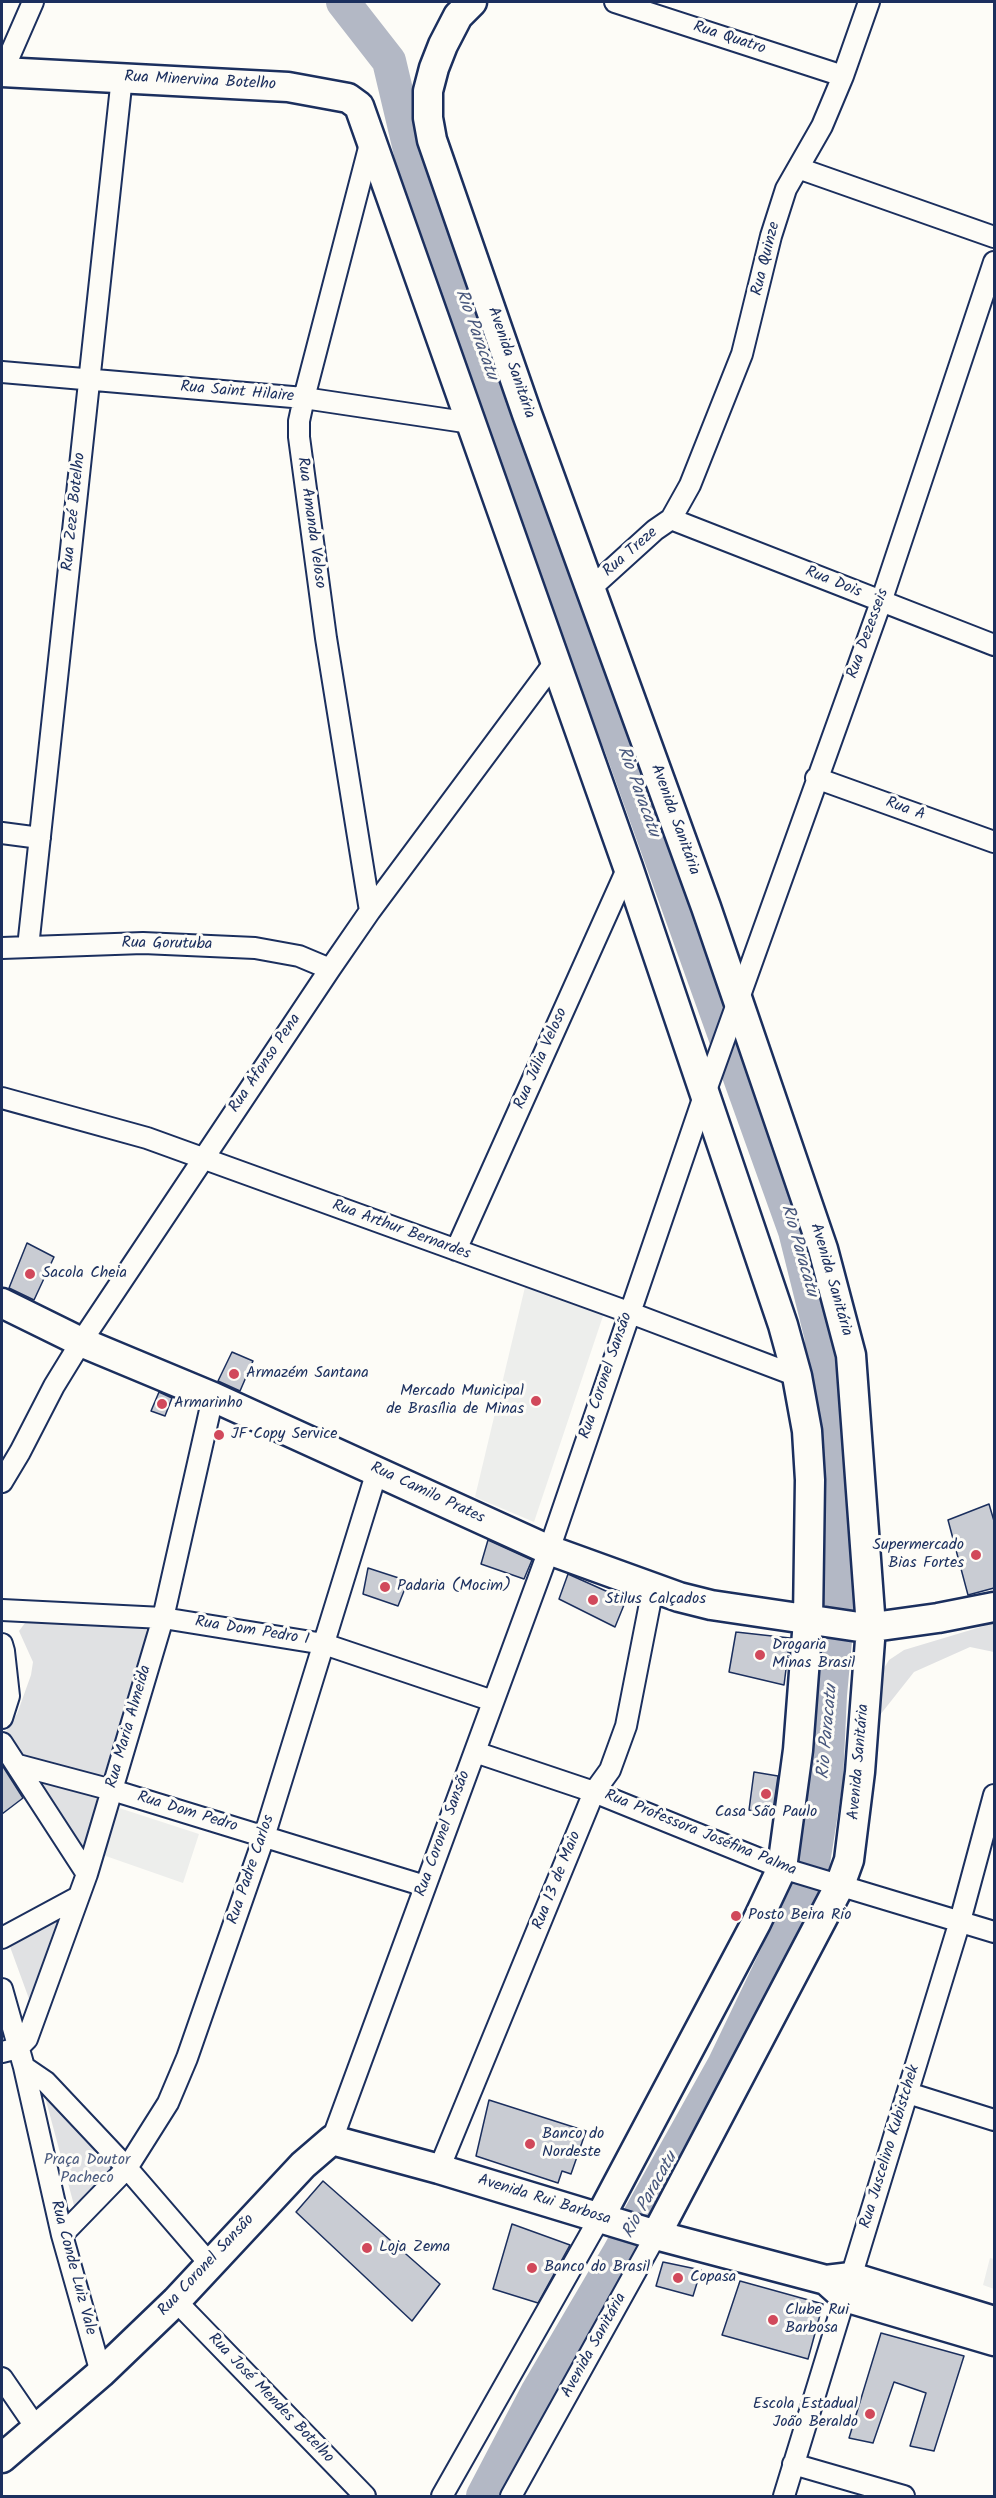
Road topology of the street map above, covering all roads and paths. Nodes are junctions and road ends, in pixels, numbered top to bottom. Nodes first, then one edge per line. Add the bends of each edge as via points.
1 (33, 2) edge
2 (615, 2) edge
3 (869, 2) edge
4 (459, 6) edge
5 (2, 72) edge
6 (843, 76) junction
7 (122, 77) junction
8 (371, 140) junction
9 (798, 168) junction
10 (994, 237) edge
11 (994, 262) edge
12 (2, 372) edge
13 (89, 381) junction
14 (304, 398) junction
15 (471, 423) junction
16 (671, 519) junction
17 (591, 588) junction
18 (881, 602) junction
19 (994, 645) edge
20 (555, 662) junction
21 (816, 778) junction
22 (2, 833) edge
23 (40, 838) junction
24 (994, 842) edge
25 (628, 867) junction
26 (370, 911) junction
27 (28, 947) junction
28 (2, 948) edge
29 (330, 969) junction
30 (737, 1003) junction
31 (705, 1093) junction
32 (2, 1098) edge
33 (203, 1159) junction
34 (456, 1251) junction
35 (2, 1303) edge
36 (628, 1312) junction
37 (81, 1342) junction
38 (797, 1376) junction
39 (213, 1397) junction
40 (376, 1471) junction
41 (2, 1482) edge
42 (549, 1550) junction
43 (653, 1588) junction
44 (994, 1607) edge
45 (2, 1610) edge
46 (163, 1618) junction
47 (814, 1621) junction
48 (868, 1627) junction
49 (2, 1644) edge
50 (324, 1644) junction
51 (493, 1701) junction
52 (2, 1718) edge
53 (2, 1743) edge
54 (475, 1752) junction
55 (18, 1765) junction
56 (112, 1790) junction
57 (594, 1792) junction
58 (994, 1795) edge
59 (264, 1837) junction
60 (787, 1870) junction
61 (87, 1874) junction
62 (836, 1884) junction
63 (425, 1886) junction
64 (78, 1897) junction
65 (960, 1921) junction
66 (994, 1932) edge
67 (2, 1938) edge
68 (2, 1989) edge
69 (10, 2050) edge
70 (24, 2067) junction
71 (908, 2093) junction
72 (994, 2120) edge
73 (332, 2140) junction
74 (127, 2168) junction
75 (439, 2169) junction
76 (630, 2227) junction
77 (62, 2235) junction
78 (209, 2264) junction
79 (841, 2285) junction
80 (176, 2301) junction
81 (994, 2321) edge
82 (994, 2341) edge
83 (101, 2373) junction
84 (2, 2378) edge
85 (37, 2429) junction
86 (2, 2458) edge
87 (793, 2464) junction
88 (365, 2496) edge
89 (442, 2496) edge
90 (512, 2496) edge
91 (784, 2496) edge
92 (904, 2496) edge

1 - 5 street
2 - 6 street, Rua Quatro
3 - 6 street, Rua Quinze
4 - 17 street, Avenida Sanitária via 428,91 432,140
5 - 7 street, Rua Minervina Botelho
6 - 9 street, Rua Quinze via 822,126
7 - 8 street, Rua Minervina Botelho via 288,87 348,98 359,106
7 - 13 street, Rua Zezé Botelho
8 - 14 street, Rua Amanda Veloso
8 - 15 street, Avenida Sanitária
9 - 10 street
9 - 16 street, Rua Quinze via 786,189 771,236 742,354 690,485
11 - 18 street, Rua Dezesseis
12 - 13 street, Rua Saint Hilaire
13 - 14 street, Rua Saint Hilaire
13 - 23 street, Rua Zezé Botelho
14 - 15 street, Rua Saint Hilaire
14 - 26 street, Rua Amanda Veloso via 299,421 301,455
15 - 20 street, Avenida Sanitária
16 - 17 street, Rua Treze
16 - 18 street, Rua Dois
17 - 30 street, Avenida Sanitária
18 - 19 street, Rua Dois
18 - 21 street, Rua Dezesseis
20 - 25 street, Avenida Sanitária
20 - 26 street, Rua Afonso Pena
21 - 24 street, Rua A
21 - 30 street, Rua Dezesseis
22 - 23 street
23 - 27 street, Rua Zezé Botelho
25 - 31 street, Avenida Sanitária
25 - 34 street, Rua Júlia Veloso
26 - 29 street, Rua Afonso Pena
27 - 28 street, Rua Gorutuba
27 - 29 street, Rua Gorutuba via 143,943 255,948 299,956
29 - 33 street, Rua Afonso Pena
30 - 31 street, Rua Coronel Sansão
30 - 48 street, Avenida Sanitária via 823,1249 851,1355
31 - 36 street, Rua Coronel Sansão
31 - 38 street, Avenida Sanitária
32 - 33 street, Rua Arthur Bernardes via 147,1138
33 - 34 street, Rua Arthur Bernardes
33 - 37 street, Rua Afonso Pena
34 - 36 street, Rua Arthur Bernardes
35 - 37 street, Rua Camilo Prates
36 - 38 street, Rua Arthur Bernardes
36 - 42 street, Rua Coronel Sansão
37 - 39 street, Rua Camilo Prates
37 - 41 street, Rua Afonso Pena
38 - 47 street, Avenida Sanitária via 807,1431
39 - 40 street, Rua Camilo Prates
39 - 46 street, Rua Maria Almeida
40 - 42 street, Rua Camilo Prates
40 - 50 street, Rua Padre Carlos
42 - 43 street, Rua Camilo Prates
42 - 51 street, Rua Coronel Sansão
43 - 47 street, Rua Camilo Prates via 711,1605
43 - 57 street, Rua 13 de Maio via 626,1726 610,1770
44 - 48 street, Rua Camilo Prates
45 - 46 street, Rua Dom Pedro I
46 - 50 street, Rua Dom Pedro I
46 - 56 street, Rua Maria Almeida
47 - 48 street, Rua Camilo Prates
47 - 60 street, Avenida Sanitária
48 - 62 street, Avenida Sanitária via 854,1825 849,1860
49 - 52 street via 9,1696
50 - 51 street, Rua Dom Pedro I
50 - 59 street, Rua Padre Carlos
51 - 54 street, Rua Coronel Sansão
53 - 55 street
54 - 57 street, Rua Professora Joséfina Palma
54 - 63 street, Rua Coronel Sansão
55 - 56 street, Rua Dom Pedro
55 - 61 street
56 - 59 street, Rua Dom Pedro
56 - 61 street, Rua Maria Almeida
57 - 60 street, Rua Professora Joséfina Palma
57 - 75 street, Rua 13 de Maio
58 - 65 street, Rua Juscelino Kubistchek
59 - 63 street, Rua Dom Pedro
59 - 74 street, Rua Padre Carlos via 176,2085 159,2121
60 - 62 street, Rua Professora Joséfina Palma
60 - 76 street, Avenida Sanitária via 756,1923
61 - 64 street, Rua Maria Almeida
62 - 65 street, Rua Professora Joséfina Palma
62 - 76 street, Avenida Sanitária
63 - 73 street, Rua Coronel Sansão
64 - 67 street
64 - 69 street, Rua Maria Almeida via 27,2038
65 - 66 street, Rua Professora Joséfina Palma
65 - 71 street, Rua Juscelino Kubistchek
68 - 69 street, Rua Conde Luiz Vale
69 - 70 street, Rua Conde Luiz Vale
70 - 74 street via 46,2082
70 - 77 street, Rua Conde Luiz Vale
71 - 72 street
71 - 79 street, Rua Juscelino Kubistchek
73 - 75 street, Avenida Rui Barbosa
73 - 78 street, Rua Coronel Sansão
74 - 77 street, Rua Padre Carlos
74 - 78 street
75 - 76 street, Avenida Rui Barbosa
76 - 79 street, Avenida Rui Barbosa
76 - 89 street, Avenida Sanitária
76 - 90 street, Avenida Sanitária
77 - 83 street, Rua Conde Luiz Vale
78 - 80 street, Rua Coronel Sansão
79 - 81 street, Avenida Rui Barbosa
79 - 82 street, Avenida Rui Barbosa
79 - 87 street, Rua Juscelino Kubistchek
80 - 83 street, Rua Coronel Sansão
80 - 88 street, Rua José Mendes Botelho
83 - 85 street, Rua Coronel Sansão
84 - 85 street
85 - 86 street, Rua Coronel Sansão
87 - 91 street, Rua Juscelino Kubistchek
87 - 92 street

